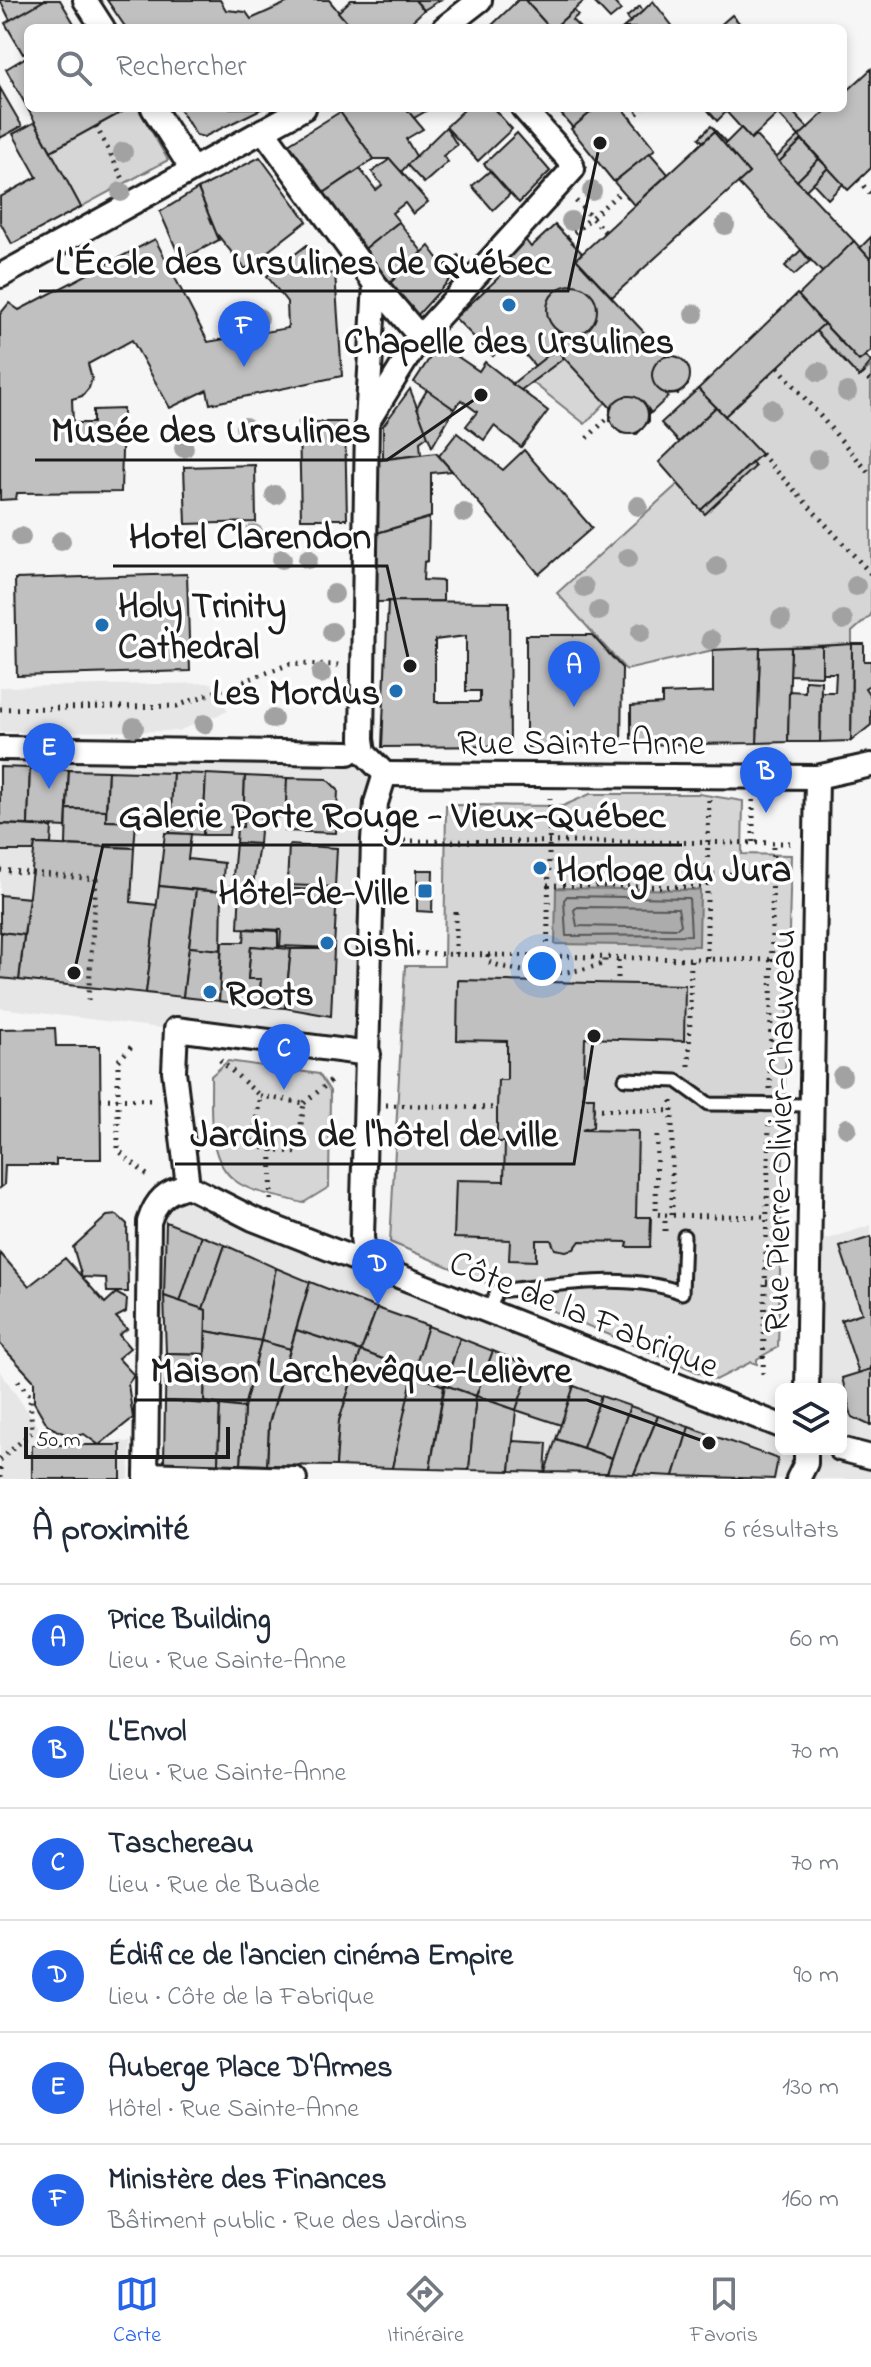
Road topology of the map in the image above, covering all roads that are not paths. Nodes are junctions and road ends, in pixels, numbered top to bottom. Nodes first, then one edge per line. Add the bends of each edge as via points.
1 (85, 0) edge
2 (480, 0) edge
3 (100, 24) edge
4 (453, 24) edge
5 (156, 112) edge
6 (297, 112) edge
7 (527, 112) edge
8 (263, 130) junction
9 (191, 168) junction
10 (0, 276) edge
11 (375, 284) junction
12 (420, 337) junction
13 (367, 423) junction
14 (0, 748) edge
15 (348, 753) dead end
16 (871, 765) edge
17 (385, 774) junction
18 (817, 777) junction
19 (369, 1054) junction
20 (625, 1079) dead end
21 (812, 1105) junction
22 (188, 1186) junction
23 (684, 1236) dead end
24 (365, 1262) junction
25 (489, 1310) junction
26 (807, 1383) edge
27 (775, 1424) edge
28 (847, 1451) edge
29 (806, 1455) edge
30 (871, 1457) edge
31 (146, 1477) edge
32 (295, 1479) edge
33 (798, 1479) edge

1 - 3 street
2 - 4 street
5 - 9 street
6 - 8 street
7 - 12 street via 571,162 567,177
8 - 9 street
8 - 11 street
9 - 10 street
11 - 12 street
11 - 13 street
12 - 13 street
13 - 17 street via 364,753
14 - 15 street
16 - 18 street, Rue Sainte-Anne
17 - 18 street, Rue Sainte-Anne
17 - 19 street via 373,840
18 - 21 street, Rue Pierre-Olivier-Chauveau
19 - 22 street via 176,1029 174,1071
19 - 24 street
20 - 21 lane via 672,1081 709,1104
21 - 26 street, Rue Pierre-Olivier-Chauveau
22 - 24 street, Côte de la Fabrique via 253,1219
22 - 31 street via 168,1190 149,1222
23 - 25 lane via 682,1293 663,1286 624,1284 497,1291
24 - 25 street, Côte de la Fabrique
25 - 27 street, Côte de la Fabrique
28 - 30 street
29 - 33 street
31 - 32 street

